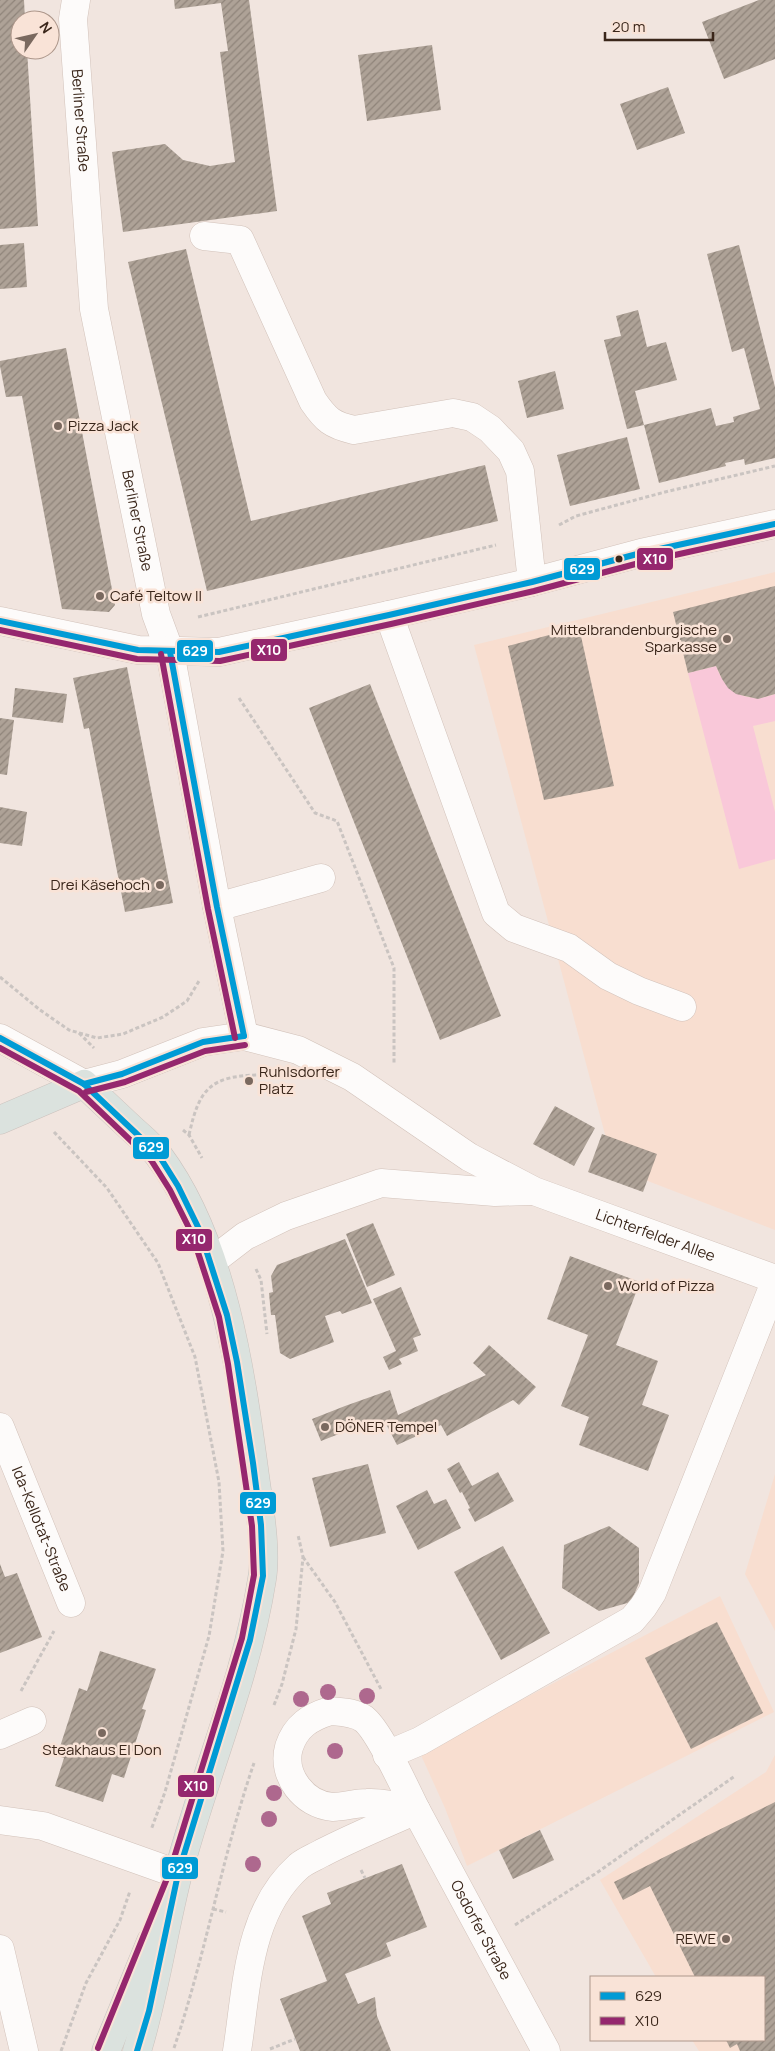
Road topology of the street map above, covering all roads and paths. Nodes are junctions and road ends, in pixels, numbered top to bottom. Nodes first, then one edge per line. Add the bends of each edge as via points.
1 (76, 0) edge
2 (204, 236) dead end
3 (775, 466) edge
4 (775, 524) edge
5 (528, 537) junction
6 (532, 582) junction
7 (389, 615) junction
8 (197, 617) dead end
9 (0, 621) edge
10 (170, 652) junction
11 (239, 698) dead end
12 (321, 878) dead end
13 (217, 907) junction
14 (0, 977) edge
15 (682, 1007) dead end
16 (163, 1016) dead end
17 (244, 1036) junction
18 (0, 1038) edge
19 (394, 1070) dead end
20 (263, 1075) dead end
21 (84, 1084) junction
22 (0, 1120) edge
23 (189, 1136) dead end
24 (66, 1144) dead end
25 (534, 1191) junction
26 (211, 1262) junction
27 (775, 1280) edge
28 (0, 1427) edge
29 (72, 1603) joint
30 (17, 1698) dead end
31 (386, 1698) dead end
32 (272, 1711) dead end
33 (32, 1722) dead end
34 (0, 1735) edge
35 (256, 1755) dead end
36 (387, 1755) junction
37 (735, 1776) dead end
38 (416, 1810) junction
39 (0, 1820) edge
40 (149, 1836) dead end
41 (178, 1874) junction
42 (130, 1889) dead end
43 (213, 1908) junction
44 (226, 1912) dead end
45 (487, 1943) junction
46 (0, 1948) edge
47 (295, 2039) dead end
48 (24, 2051) edge
49 (61, 2051) edge
50 (106, 2051) edge
51 (137, 2051) edge
52 (174, 2051) edge
53 (237, 2051) edge
54 (266, 2051) edge
55 (546, 2051) edge

1 - 10 street, Berliner Straße via 73,19 94,309 156,614
2 - 5 street via 240,240 314,401 324,417 338,427 354,430 453,413 472,417 490,429 511,452 520,471
3 - 5 path via 576,516
4 - 6 street via 641,553
5 - 6 street
5 - 8 path
6 - 7 street
7 - 10 street via 219,652
7 - 15 street via 496,913 514,928 569,948 608,976
9 - 10 street via 138,650
10 - 13 street, Berliner Straße
11 - 19 path via 315,814 337,821 394,968
12 - 13 street
13 - 17 street, Berliner Straße
14 - 16 path via 44,1014 69,1030 97,1038 123,1034
17 - 21 street via 203,1042 122,1074
17 - 25 street via 298,1050 352,1077 469,1157
18 - 21 street
20 - 23 path via 243,1075 216,1082 205,1090 194,1112
21 - 22 main road
21 - 26 main road via 158,1154 178,1186
24 - 40 path via 107,1188 158,1263 195,1357 219,1482 223,1551 209,1636 165,1792
25 - 26 street via 495,1192 380,1183 260,1228 241,1238
25 - 27 street, Lichterfelder Allee
26 - 41 main road via 237,1362 261,1525 263,1576 250,1640
27 - 36 street via 652,1593 643,1607 632,1620 545,1671 420,1741
28 - 29 street, Ida-Kellotat-Straße
29 - 30 path
31 - 32 path via 335,1602 303,1557 296,1629
33 - 34 street
35 - 43 path via 239,1806
36 - 38 street, Osdorfer Straße
36 - 38 street, Osdorfer Straße via 375,1731 364,1719 346,1712 330,1711 316,1715 298,1729 290,1746 288,1763 297,1787 318,1804 342,1807 368,1802
37 - 45 path via 594,1874
38 - 45 street, Osdorfer Straße
38 - 53 street via 344,1841 300,1865 276,1892 262,1917 247,1978
39 - 41 street via 43,1826
41 - 50 main road
41 - 51 main road via 149,2011
42 - 49 path via 120,1920 86,1983
43 - 44 path
43 - 52 path
45 - 55 street, Osdorfer Straße
46 - 48 street
47 - 54 path

